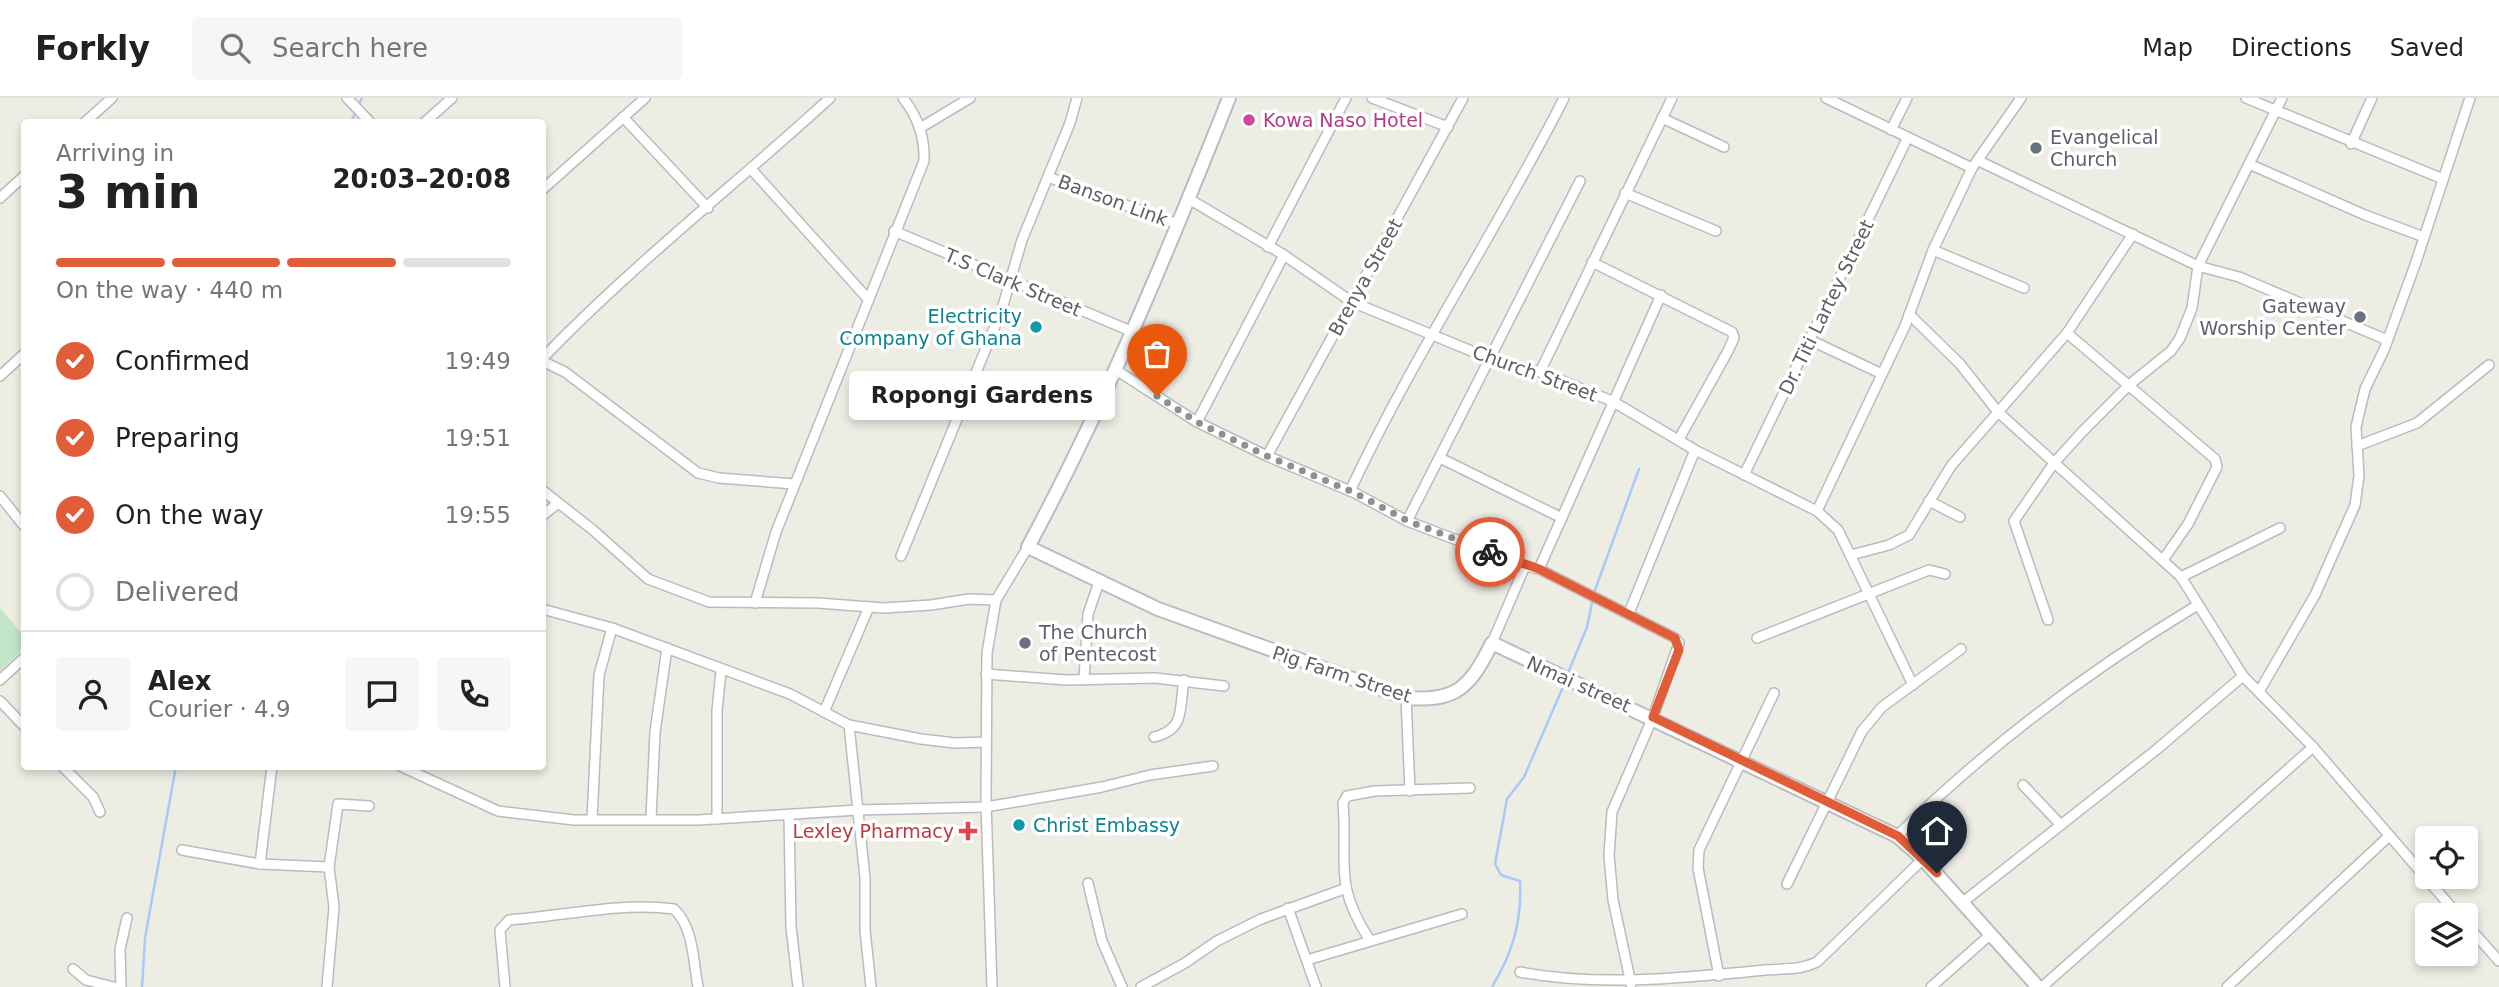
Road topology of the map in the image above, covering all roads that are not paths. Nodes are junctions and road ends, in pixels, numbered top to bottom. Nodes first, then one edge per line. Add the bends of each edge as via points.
1 (113, 98) edge
2 (452, 98) edge
3 (645, 98) edge
4 (830, 98) edge
5 (904, 98) edge
6 (970, 98) edge
7 (1077, 98) edge
8 (1229, 98) edge
9 (1346, 98) edge
10 (1372, 98) edge
11 (1463, 98) edge
12 (1564, 98) edge
13 (1672, 98) edge
14 (1826, 98) edge
15 (1907, 98) edge
16 (2021, 98) edge
17 (2246, 98) edge
18 (2283, 98) edge
19 (2372, 98) edge
20 (2470, 98) edge
21 (349, 100) edge
22 (2276, 111) junction
23 (623, 117) junction
24 (1662, 118) junction
25 (88, 119) edge
26 (367, 119) edge
27 (428, 119) edge
28 (1448, 127) junction
29 (920, 128) junction
30 (1891, 130) junction
31 (1907, 139) junction
32 (2351, 144) junction
33 (1724, 148) dead end
34 (1976, 164) junction
35 (2249, 164) junction
36 (752, 170) junction
37 (1048, 177) junction
38 (21, 179) edge
39 (2443, 179) junction
40 (1580, 181) dead end
41 (546, 186) edge
42 (1625, 192) junction
43 (0, 198) edge
44 (1189, 199) junction
45 (708, 208) junction
46 (1178, 224) junction
47 (894, 231) junction
48 (1716, 231) dead end
49 (2133, 234) junction
50 (2424, 237) junction
51 (1268, 247) junction
52 (1933, 250) junction
53 (1284, 255) junction
54 (1592, 262) junction
55 (2198, 266) junction
56 (1009, 278) junction
57 (2024, 288) dead end
58 (1661, 295) junction
59 (868, 299) junction
60 (1352, 302) junction
61 (1909, 313) junction
62 (1133, 332) junction
63 (2067, 333) junction
64 (1432, 334) junction
65 (1810, 340) junction
66 (2387, 340) junction
67 (546, 356) edge
68 (21, 357) edge
69 (1491, 359) junction
70 (546, 362) edge
71 (2489, 365) dead end
72 (1116, 370) junction
73 (1540, 372) junction
74 (1882, 374) junction
75 (0, 376) edge
76 (2129, 385) junction
77 (1612, 401) junction
78 (1998, 412) junction
79 (1197, 422) junction
80 (1679, 439) junction
81 (2357, 446) junction
82 (1695, 450) junction
83 (1267, 456) junction
84 (1440, 458) junction
85 (2054, 463) junction
86 (1744, 475) junction
87 (794, 484) junction
88 (1350, 491) junction
89 (546, 494) edge
90 (0, 496) edge
91 (1929, 501) junction
92 (558, 503) junction
93 (1817, 511) junction
94 (546, 513) edge
95 (1960, 517) dead end
96 (1562, 518) junction
97 (1408, 521) junction
98 (21, 522) edge
99 (2280, 528) dead end
100 (1028, 547) junction
101 (1851, 555) junction
102 (901, 556) dead end
103 (2163, 560) junction
104 (1525, 566) junction
105 (1539, 569) junction
106 (1945, 574) dead end
107 (2181, 578) junction
108 (1099, 582) junction
109 (1870, 595) junction
110 (996, 600) junction
111 (755, 603) junction
112 (2196, 606) junction
113 (869, 607) junction
114 (546, 610) edge
115 (1629, 613) junction
116 (2048, 620) dead end
117 (612, 628) junction
118 (1757, 638) dead end
119 (1492, 643) junction
120 (667, 648) junction
121 (1961, 649) dead end
122 (21, 661) edge
123 (721, 671) junction
124 (986, 674) junction
125 (2243, 676) junction
126 (0, 680) edge
127 (1084, 680) junction
128 (1184, 680) junction
129 (1913, 685) junction
130 (1224, 686) dead end
131 (2260, 690) junction
132 (1774, 693) dead end
133 (1406, 698) junction
134 (0, 701) edge
135 (824, 712) junction
136 (1653, 717) junction
137 (21, 723) edge
138 (849, 725) junction
139 (1154, 737) dead end
140 (986, 742) junction
141 (2313, 747) junction
142 (1742, 760) junction
143 (1213, 766) dead end
144 (66, 770) edge
145 (272, 770) edge
146 (409, 770) edge
147 (2023, 785) dead end
148 (1470, 788) dead end
149 (1410, 791) junction
150 (1828, 801) junction
151 (369, 806) dead end
152 (986, 807) junction
153 (858, 810) junction
154 (100, 812) dead end
155 (789, 816) junction
156 (651, 818) junction
157 (717, 819) junction
158 (593, 820) junction
159 (2061, 825) junction
160 (1898, 836) junction
161 (2388, 836) junction
162 (182, 850) dead end
163 (1923, 859) junction
164 (260, 863) junction
165 (328, 867) junction
166 (1088, 883) dead end
167 (1787, 884) dead end
168 (1344, 889) junction
169 (1963, 902) junction
170 (2447, 903) edge
171 (1288, 908) junction
172 (1462, 914) dead end
173 (127, 918) dead end
174 (1991, 934) junction
175 (2478, 937) edge
176 (1368, 939) junction
177 (1307, 960) junction
178 (2499, 961) edge
179 (73, 969) dead end
180 (1520, 972) dead end
181 (1719, 976) junction
182 (1631, 984) junction
183 (114, 987) edge
184 (121, 987) edge
185 (327, 987) edge
186 (505, 987) edge
187 (698, 987) edge
188 (798, 987) edge
189 (871, 987) edge
190 (992, 987) edge
191 (1122, 987) edge
192 (1141, 987) edge
193 (1316, 987) edge
194 (1931, 987) edge
195 (2040, 987) edge
196 (2227, 987) edge

1 - 25 street
2 - 27 street
3 - 23 street
4 - 36 street
5 - 29 street
6 - 29 street
7 - 37 street
8 - 44 street
9 - 51 street
10 - 28 street
11 - 28 street, Brenya Street
12 - 64 street
13 - 24 street
14 - 30 street
15 - 30 street
16 - 34 street
17 - 22 street
18 - 22 street
19 - 32 street
20 - 39 street
21 - 26 street
22 - 32 street
22 - 35 street
23 - 41 street
23 - 45 street
24 - 33 street
24 - 42 street
28 - 60 street, Brenya Street
29 - 47 street via 924,161
30 - 31 street
31 - 34 street
31 - 65 street, Dr. Titi Lartey Street
32 - 39 street
34 - 49 street
34 - 52 street
35 - 50 street
35 - 55 street
36 - 45 street
36 - 59 street
37 - 46 street, Banson Link
37 - 56 street
38 - 43 street
39 - 50 street
40 - 69 street
42 - 48 street
42 - 54 street
44 - 46 street
44 - 51 street, Church Street
45 - 67 street via 605,296
46 - 62 street
47 - 56 street, T.S Clark Street
47 - 59 street
49 - 55 street
49 - 63 street
50 - 66 street
51 - 53 street, Church Street
52 - 57 street
52 - 61 street
53 - 60 street, Church Street
53 - 79 street
54 - 58 street
54 - 73 street
55 - 66 street via 2238,276
55 - 76 street via 2192,308 2180,338
56 - 62 street, T.S Clark Street
56 - 102 street via 975,380
58 - 77 street
58 - 80 street via 1725,326 1734,338
59 - 87 street
60 - 64 street, Church Street
60 - 83 street, Brenya Street
61 - 74 street
61 - 78 street via 1960,364
62 - 72 street
63 - 76 street
63 - 78 street
64 - 69 street, Church Street
64 - 88 street
65 - 74 street
65 - 86 street, Dr. Titi Lartey Street
66 - 81 street via 2365,389 2356,427
68 - 75 street
69 - 73 street, Church Street
69 - 84 street
70 - 87 street via 698,473
71 - 81 street via 2417,423
72 - 79 street
72 - 100 street
73 - 77 street, Church Street
74 - 93 street
76 - 85 street
76 - 103 street via 2211,453 2217,467 2188,524
77 - 80 street, Church Street
77 - 96 street
78 - 85 street
78 - 91 street via 1951,466
79 - 83 street
80 - 82 street, Church Street
81 - 131 street via 2355,505 2315,595
82 - 86 street, Church Street
82 - 115 street
83 - 88 street
84 - 96 street
84 - 97 street
85 - 103 street
85 - 116 street via 2014,521
86 - 93 street, Church Street
87 - 111 street
88 - 97 street
89 - 92 street
90 - 98 street
91 - 95 street
91 - 101 street via 1903,540
92 - 94 street
92 - 111 street via 648,579 709,602
93 - 101 street, Church Street via 1838,530
96 - 105 street
97 - 104 street
99 - 107 street
100 - 108 street, Pig Farm Street
100 - 110 street
101 - 109 street, Church Street
103 - 107 street
104 - 105 street
104 - 119 street, Pig Farm Street
105 - 115 street
106 - 109 street via 1929,570
107 - 112 street
108 - 127 street via 1088,614
108 - 133 street, Pig Farm Street via 1209,629
109 - 118 street
109 - 129 street, Church Street
110 - 113 street
110 - 124 street
111 - 113 street
112 - 125 street
112 - 160 street via 2118,652 2018,728
113 - 135 street
114 - 117 street
115 - 136 street via 1679,643
117 - 120 street
117 - 158 street via 599,675
119 - 133 street, Pig Farm Street via 1464,687 1447,697
119 - 136 street, Nmai street
120 - 123 street
120 - 156 street via 655,732
121 - 129 street
122 - 126 street
123 - 135 street via 790,694
123 - 157 street
124 - 127 street
124 - 140 street
125 - 131 street
125 - 159 street
127 - 128 street
128 - 130 street
128 - 139 street via 1175,728
129 - 150 street via 1882,708 1862,731
131 - 141 street
132 - 142 street
133 - 149 street
134 - 137 street
135 - 138 street
136 - 142 street, Nmai street
136 - 182 street via 1612,812 1613,900
138 - 140 street via 921,739
138 - 153 street
140 - 152 street
141 - 161 street
141 - 195 street
142 - 150 street, Nmai street
142 - 181 street via 1699,850 1698,868
143 - 152 street
144 - 154 street via 93,797
145 - 164 street
146 - 158 street via 498,811
147 - 159 street
148 - 149 street
149 - 168 street via 1346,796
150 - 160 street, Nmai street
150 - 167 street
151 - 165 street via 338,804
152 - 153 street
152 - 190 street
153 - 155 street
153 - 189 street
155 - 157 street
155 - 188 street via 791,927
156 - 157 street
156 - 158 street
159 - 169 street
160 - 163 street, Nmai street
161 - 170 street
161 - 196 street
162 - 164 street
163 - 169 street, Nmai street
163 - 181 street via 1817,962 1799,971
164 - 165 street
165 - 185 street via 334,907
166 - 191 street via 1102,941
168 - 171 street
168 - 176 street
169 - 174 street, Nmai street
171 - 177 street
171 - 192 street via 1217,940
172 - 176 street
173 - 184 street via 120,949
174 - 194 street
174 - 195 street, Nmai street
175 - 178 street
176 - 177 street
177 - 193 street
179 - 183 street via 86,980
180 - 182 street via 1581,986
181 - 182 street
186 - 187 street via 500,930 509,920 641,907 674,909 680,915 689,935

